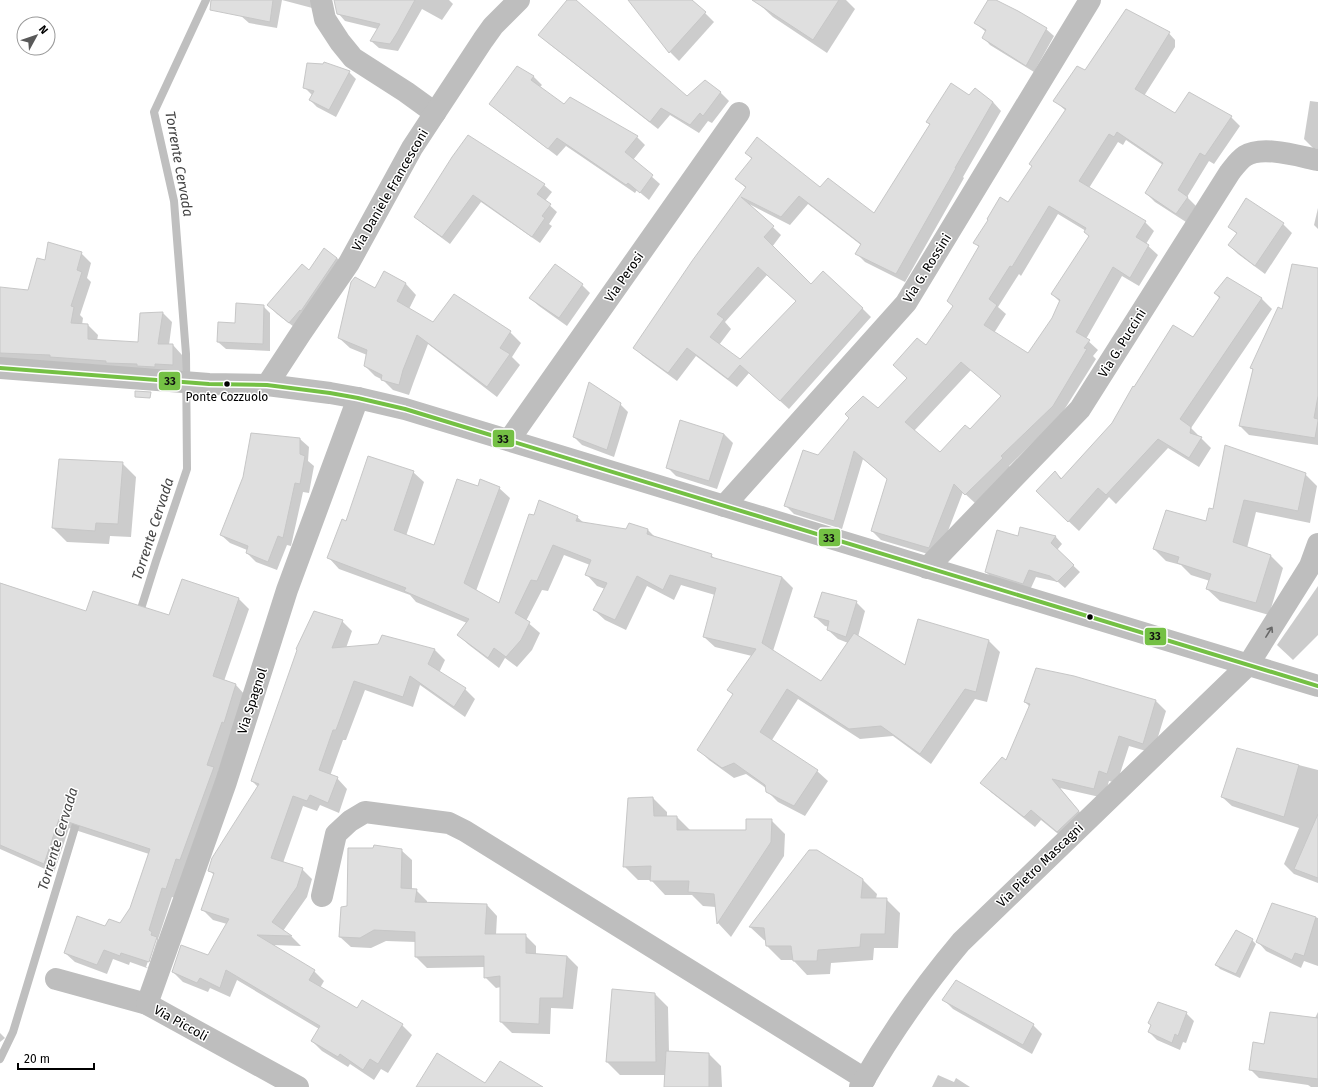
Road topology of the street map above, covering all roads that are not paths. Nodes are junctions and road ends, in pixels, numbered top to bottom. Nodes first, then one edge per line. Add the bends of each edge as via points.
1 (321, 0) edge
2 (519, 0) edge
3 (1090, 0) edge
4 (435, 113) junction
5 (739, 114) dead end
6 (1318, 160) edge
7 (0, 368) edge
8 (267, 385) junction
9 (358, 398) junction
10 (508, 440) junction
11 (724, 506) junction
12 (1318, 544) edge
13 (927, 568) junction
14 (1248, 665) junction
15 (1318, 686) edge
16 (322, 896) dead end
17 (56, 979) dead end
18 (147, 1004) junction
19 (862, 1083) edge
20 (298, 1087) edge

1 - 4 street via 325,19 353,58
2 - 4 street, Via Daniele Francesconi via 483,40
3 - 11 street, Via G. Rossini via 906,304
4 - 8 street, Via Daniele Francesconi via 412,148 349,263
5 - 10 street, Via Perosi
6 - 13 street, Via G. Puccini via 1265,150 1245,156 1238,162 1080,409
7 - 8 street via 209,384
8 - 9 street
9 - 10 street via 405,409
9 - 18 street, Via Spagnol via 287,590 226,782
10 - 11 street
11 - 13 street
14 -> 12 street, Via Pietro Mascagni via 1310,566
13 - 14 street
14 - 15 street
14 - 19 street, Via Pietro Mascagni via 960,942 923,990
16 - 19 street via 336,834 365,812 449,823 466,831
17 - 18 street, Via Piccoli
18 - 20 street, Via Piccoli

